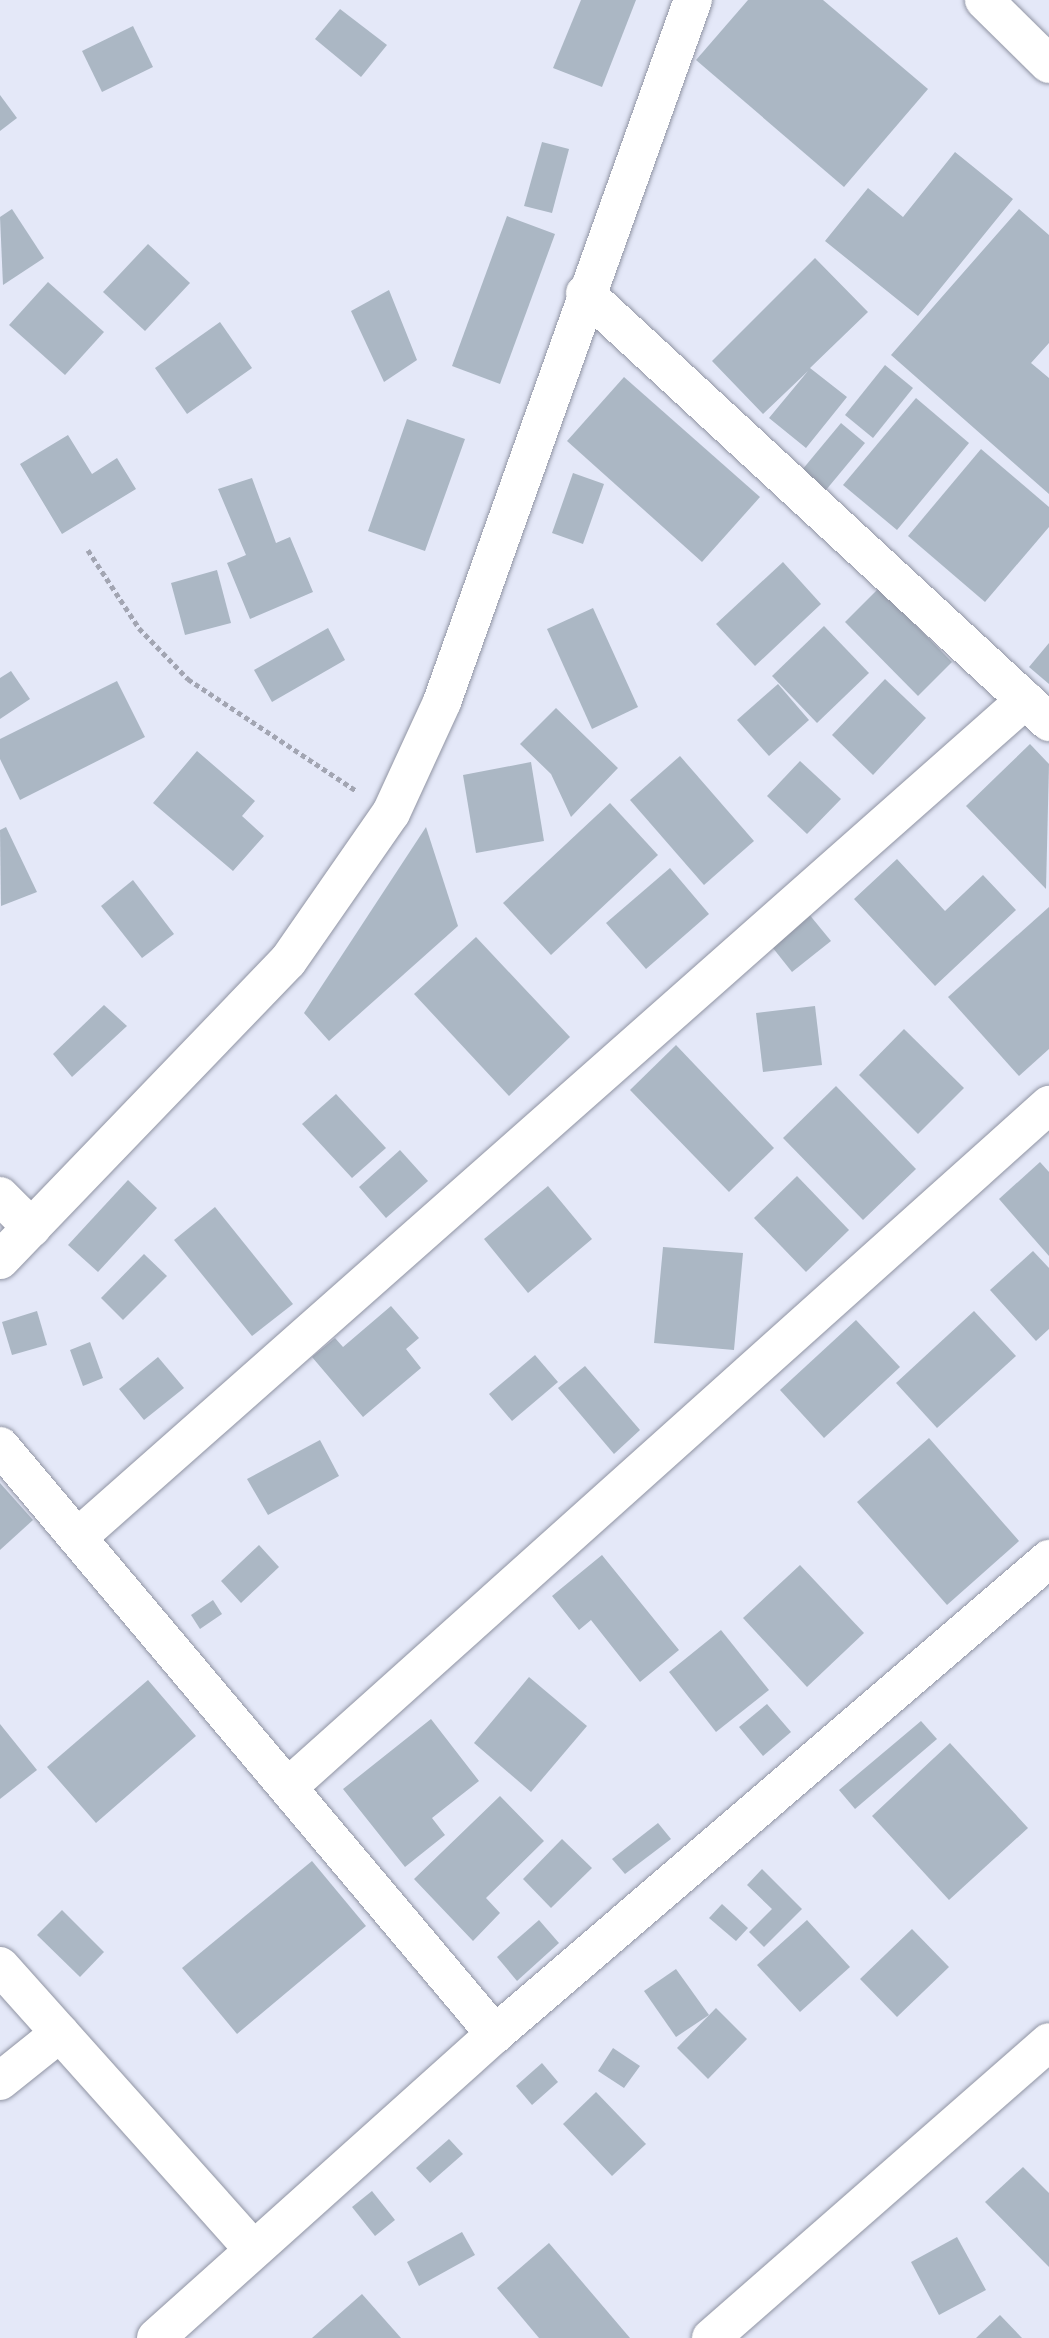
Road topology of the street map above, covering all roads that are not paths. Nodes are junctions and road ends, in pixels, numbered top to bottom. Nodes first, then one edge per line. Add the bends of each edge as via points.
1 (693, 0) edge
2 (984, 0) edge
3 (1049, 64) edge
4 (585, 293) junction
5 (1037, 711) edge
6 (1049, 1105) edge
7 (0, 1196) edge
8 (32, 1228) junction
9 (0, 1260) edge
10 (0, 1446) edge
11 (78, 1537) junction
12 (1049, 1559) edge
13 (288, 1787) junction
14 (0, 1966) edge
15 (60, 2033) junction
16 (495, 2034) junction
17 (1049, 2042) edge
18 (0, 2081) edge
19 (252, 2248) junction
20 (156, 2338) edge
21 (711, 2338) edge

1 - 4 street
2 - 3 street
4 - 5 street
4 - 8 street via 442,702 391,813 288,961
5 - 11 street
6 - 13 street
7 - 8 street
8 - 9 street
10 - 11 street
11 - 13 street
12 - 16 street
13 - 16 street
14 - 15 street
15 - 18 street
15 - 19 street
16 - 19 street
17 - 21 street
19 - 20 street

